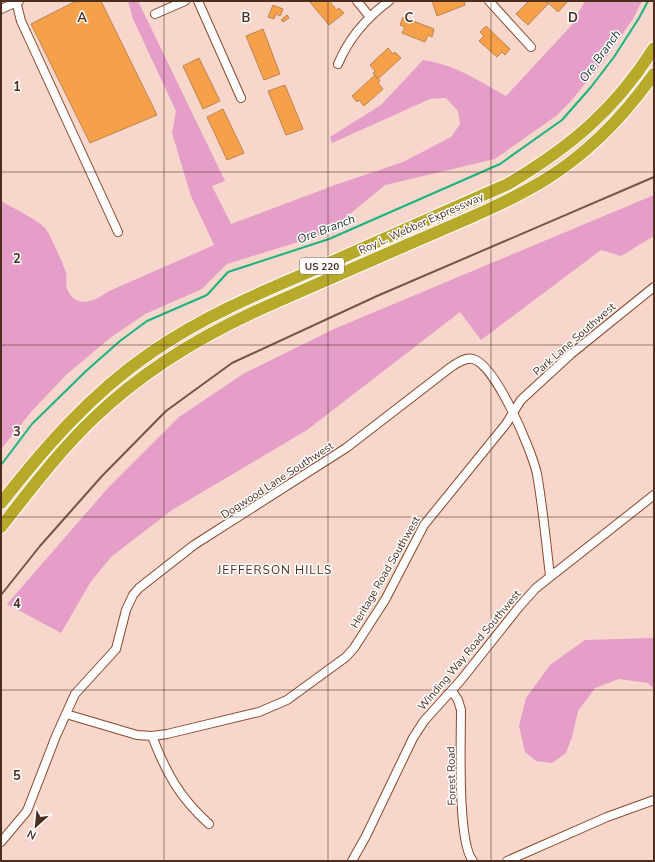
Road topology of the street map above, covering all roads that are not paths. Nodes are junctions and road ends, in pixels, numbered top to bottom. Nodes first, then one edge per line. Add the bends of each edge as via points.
1 (185, 1) edge
2 (198, 1) edge
3 (357, 1) edge
4 (389, 1) edge
5 (490, 1) edge
6 (17, 2) edge
7 (1, 9) edge
8 (155, 14) dead end
9 (370, 17) junction
10 (530, 46) dead end
11 (654, 48) edge
12 (338, 64) dead end
13 (654, 74) edge
14 (241, 98) dead end
15 (118, 232) dead end
16 (654, 287) edge
17 (513, 412) junction
18 (653, 499) edge
19 (1, 503) edge
20 (1, 527) edge
21 (550, 576) junction
22 (452, 691) junction
23 (66, 714) junction
24 (152, 736) junction
25 (654, 800) edge
26 (209, 824) dead end
27 (1, 842) edge
28 (352, 861) edge
29 (473, 861) edge
30 (507, 861) edge

1 - 8 street
2 - 14 street
3 - 9 street
4 - 9 street
5 - 10 street
6 - 7 street
6 - 15 street via 21,21
9 - 12 street via 350,40
11 - 19 highway, Roy L. Webber Expressway / US 220 via 628,84 594,122 562,150 536,168 508,184 227,308 202,320 148,354 70,421
13 - 20 highway, Roy L. Webber Expressway / US 220 via 623,114 606,131 544,180 476,215 246,315 170,357 121,394 80,432
16 - 17 street, Park Lane Southwest via 572,354 521,400
17 - 21 street, Dogwood Lane Southwest via 537,474
17 - 23 street, Dogwood Lane Southwest via 492,378 478,362 465,359 451,367 346,448 194,545 139,588 128,604 116,649 82,684
17 - 24 street, Heritage Road Southwest via 471,469 424,525 381,605 346,657 287,700 272,707
18 - 21 street, Winding Way Road Southwest
21 - 22 street, Winding Way Road Southwest via 519,607
22 - 28 street, Winding Way Road Southwest via 417,731
22 - 29 street, Forest Road via 461,710 464,828 468,853
23 - 24 street, Heritage Road Southwest via 138,735
23 - 27 street, Dogwood Lane Southwest via 30,805 21,820
24 - 26 street via 170,778 180,793
25 - 30 street via 607,817

